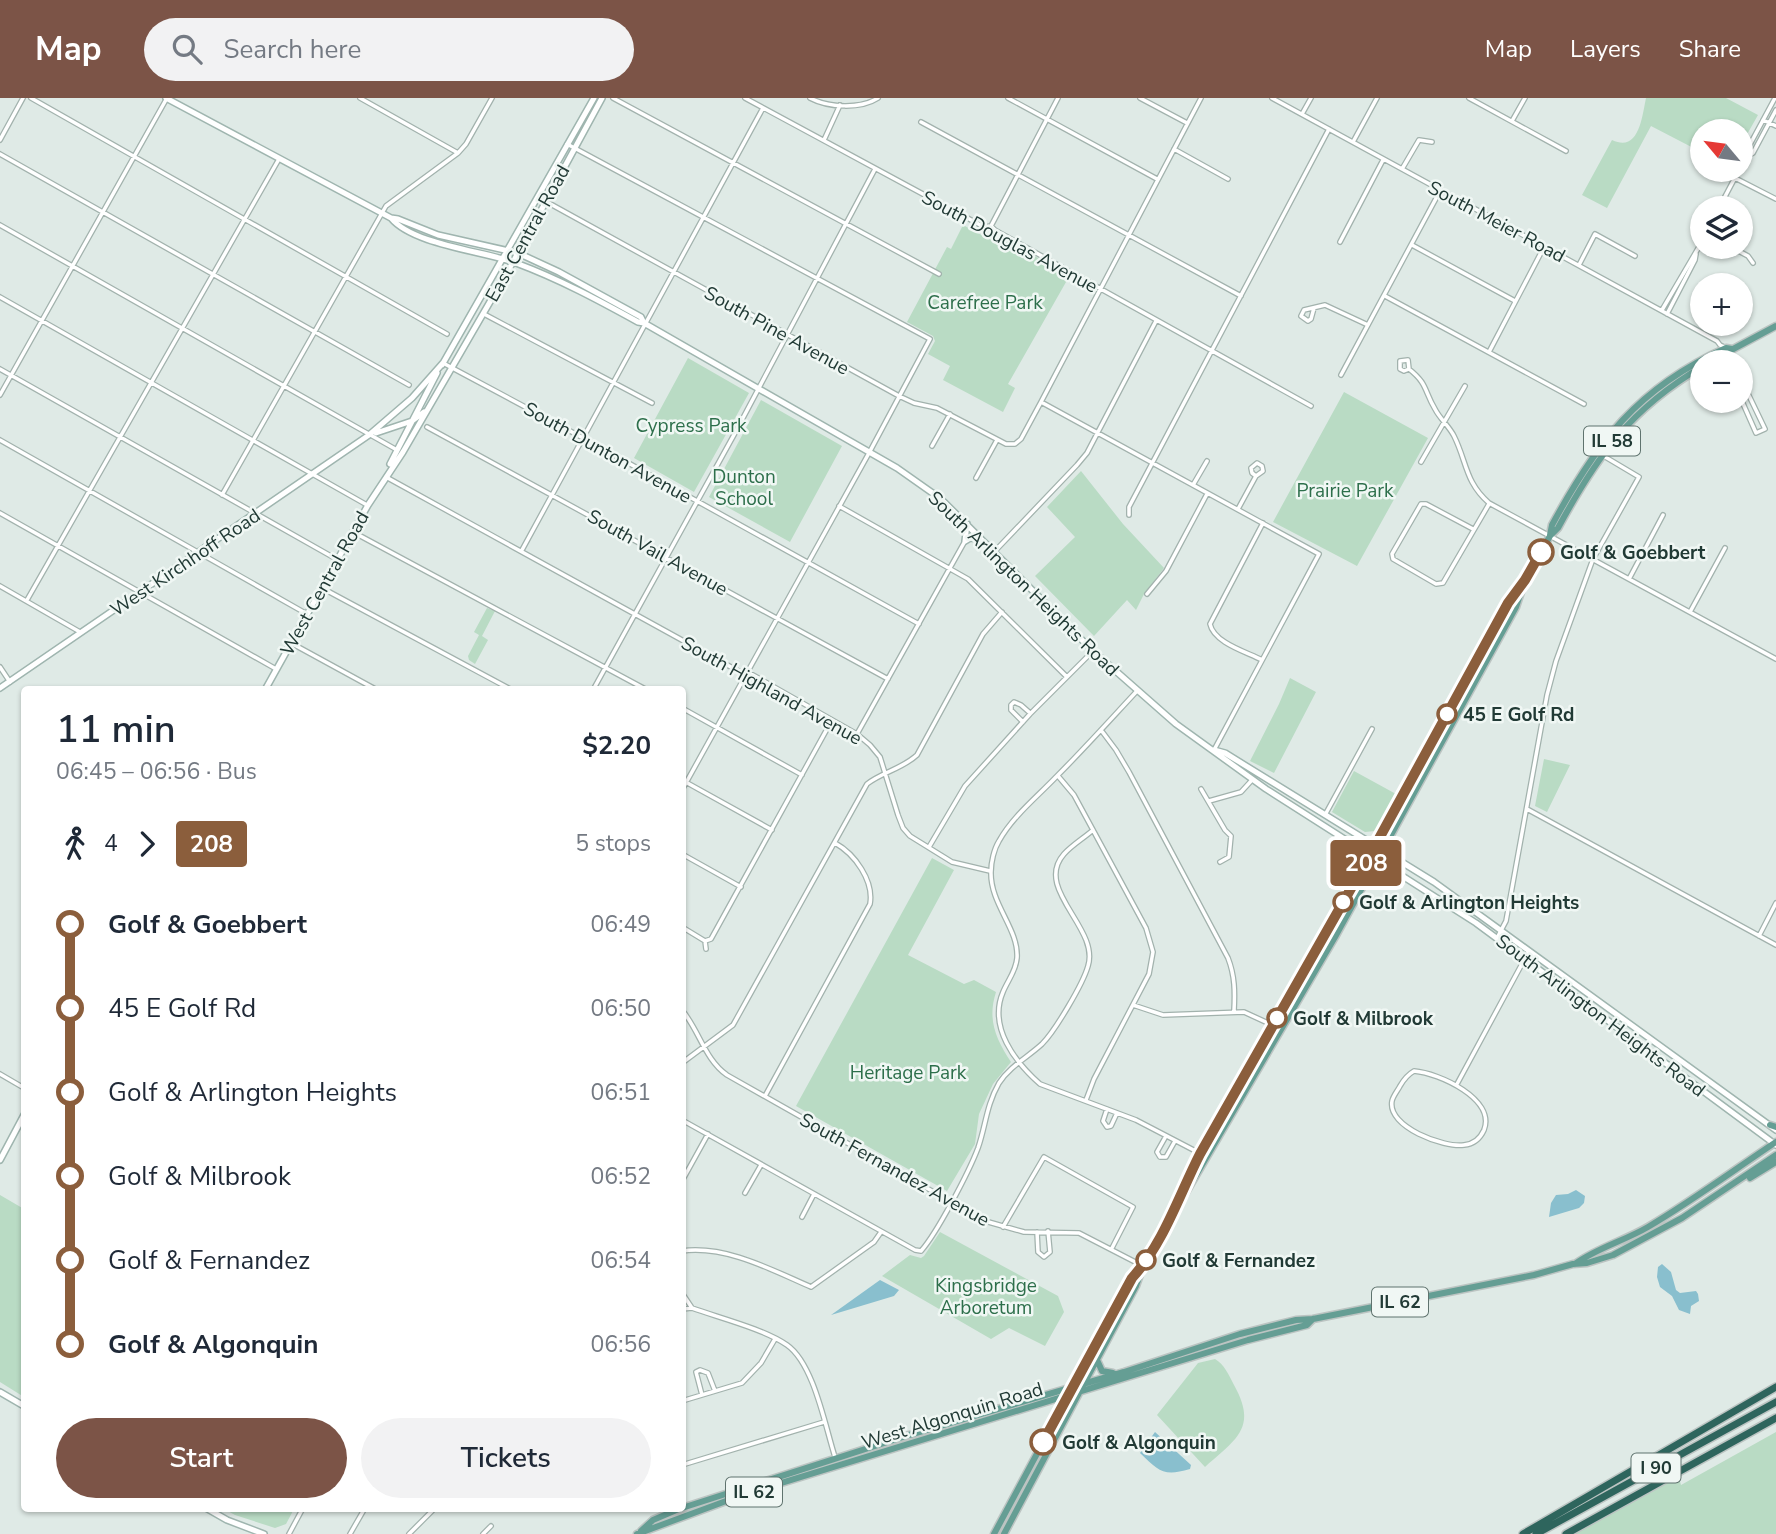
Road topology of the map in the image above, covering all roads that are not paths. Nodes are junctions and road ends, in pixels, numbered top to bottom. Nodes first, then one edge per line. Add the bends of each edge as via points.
1 (23, 98) edge
2 (31, 98) edge
3 (166, 98) edge
4 (360, 98) edge
5 (492, 98) edge
6 (594, 98) edge
7 (602, 98) edge
8 (613, 98) edge
9 (745, 98) edge
10 (810, 98) edge
11 (878, 98) edge
12 (1008, 98) edge
13 (1058, 98) edge
14 (1140, 98) edge
15 (1201, 98) edge
16 (1272, 98) edge
17 (1311, 98) edge
18 (1377, 98) edge
19 (1469, 98) edge
20 (1525, 98) edge
21 (1775, 98) edge
22 (840, 105) junction
23 (763, 108) junction
24 (1776, 110) edge
25 (1302, 114) junction
26 (1047, 119) junction
27 (1763, 120) junction
28 (1512, 121) junction
29 (921, 122) dead end
30 (1187, 123) junction
31 (1769, 123) junction
32 (1776, 126) edge
33 (1329, 129) junction
34 (1754, 137) edge
35 (0, 140) edge
36 (824, 140) junction
37 (1353, 142) junction
38 (1432, 142) dead end
39 (567, 144) junction
40 (575, 147) junction
41 (1174, 149) junction
42 (1566, 151) dead end
43 (1754, 151) edge
44 (458, 153) junction
45 (0, 154) edge
46 (134, 156) junction
47 (279, 159) junction
48 (1383, 160) junction
49 (733, 163) junction
50 (875, 169) junction
51 (1402, 170) junction
52 (1018, 174) junction
53 (1157, 179) junction
54 (1228, 179) dead end
55 (1743, 182) edge
56 (1440, 191) junction
57 (1776, 199) edge
58 (545, 201) junction
59 (103, 212) junction
60 (382, 214) junction
61 (391, 218) junction
62 (243, 219) junction
63 (704, 219) junction
64 (846, 223) junction
65 (0, 225) edge
66 (991, 226) junction
67 (1128, 235) junction
68 (1340, 242) dead end
69 (1412, 245) junction
70 (1544, 247) junction
71 (506, 250) junction
72 (518, 253) junction
73 (1635, 256) dead end
74 (1690, 258) edge
75 (501, 259) junction
76 (1695, 259) edge
77 (1750, 259) edge
78 (513, 262) junction
79 (1753, 262) dead end
80 (1579, 265) junction
81 (73, 267) junction
82 (212, 274) junction
83 (675, 274) junction
84 (939, 274) dead end
85 (345, 276) junction
86 (816, 279) junction
87 (1100, 289) junction
88 (1241, 296) junction
89 (1385, 296) junction
90 (0, 297) edge
91 (1515, 302) junction
92 (1314, 308) dead end
93 (1661, 311) junction
94 (482, 313) junction
95 (1667, 314) junction
96 (42, 321) junction
97 (1156, 321) junction
98 (645, 324) junction
99 (1368, 326) junction
100 (1776, 326) edge
101 (182, 328) junction
102 (314, 332) junction
103 (447, 334) dead end
104 (787, 335) junction
105 (1723, 350) edge
106 (1728, 350) edge
107 (1212, 352) junction
108 (1489, 352) junction
109 (443, 363) junction
110 (1690, 366) edge
111 (451, 367) junction
112 (0, 369) edge
113 (1409, 369) dead end
114 (1690, 374) edge
115 (11, 375) junction
116 (1341, 375) dead end
117 (150, 383) junction
118 (615, 383) junction
119 (284, 385) junction
120 (409, 385) dead end
121 (1465, 386) dead end
122 (758, 390) junction
123 (0, 395) edge
124 (899, 396) junction
125 (1041, 402) junction
126 (652, 403) dead end
127 (1584, 404) dead end
128 (1753, 404) edge
129 (1311, 406) dead end
130 (426, 411) junction
131 (1747, 413) edge
132 (950, 414) junction
133 (412, 421) junction
134 (1444, 423) junction
135 (427, 427) dead end
136 (1097, 434) junction
137 (369, 435) junction
138 (121, 436) junction
139 (585, 439) junction
140 (0, 440) edge
141 (997, 440) junction
142 (253, 441) junction
143 (933, 446) dead end
144 (397, 450) junction
145 (869, 453) junction
146 (1601, 455) junction
147 (1207, 461) dead end
148 (1154, 462) junction
149 (1421, 462) dead end
150 (314, 474) junction
151 (1256, 476) dead end
152 (385, 477) junction
153 (976, 478) dead end
154 (1193, 485) junction
155 (89, 492) junction
156 (1208, 493) junction
157 (222, 495) junction
158 (554, 495) junction
159 (697, 501) junction
160 (1489, 503) junction
161 (368, 505) junction
162 (839, 506) junction
163 (1238, 509) junction
164 (0, 513) edge
165 (256, 514) junction
166 (1129, 515) dead end
167 (1663, 515) dead end
168 (1263, 523) junction
169 (967, 524) junction
170 (1473, 530) junction
171 (353, 532) junction
172 (1550, 536) junction
173 (983, 540) junction
174 (965, 541) junction
175 (58, 546) junction
176 (1725, 548) dead end
177 (522, 550) junction
178 (995, 551) junction
179 (197, 553) junction
180 (667, 556) junction
181 (1593, 559) junction
182 (338, 560) junction
183 (809, 562) junction
184 (950, 568) junction
185 (1629, 579) junction
186 (1525, 580) junction
187 (0, 586) edge
188 (322, 588) junction
189 (140, 593) junction
190 (1147, 594) dead end
191 (27, 600) junction
192 (1002, 612) junction
193 (1690, 612) junction
194 (635, 613) junction
195 (307, 614) junction
196 (778, 618) junction
197 (919, 624) junction
198 (82, 632) junction
199 (291, 643) junction
200 (1093, 651) junction
201 (1776, 659) edge
202 (1262, 660) junction
203 (0, 667) edge
204 (605, 667) junction
205 (276, 669) junction
206 (746, 674) junction
207 (1067, 677) junction
208 (888, 679) junction
209 (10, 682) junction
210 (267, 686) edge
211 (370, 686) edge
212 (505, 686) edge
213 (595, 686) edge
214 (640, 686) edge
215 (0, 688) edge
216 (1137, 691) junction
217 (686, 710) edge
218 (1030, 714) junction
219 (832, 720) junction
220 (1023, 722) junction
221 (718, 727) junction
222 (1372, 729) dead end
223 (1101, 730) junction
224 (857, 734) junction
225 (1214, 750) junction
226 (886, 774) junction
227 (802, 775) junction
228 (1058, 776) junction
229 (686, 779) edge
230 (1252, 779) junction
231 (686, 782) edge
232 (1201, 789) dead end
233 (1209, 801) junction
234 (1527, 809) junction
235 (1325, 815) junction
236 (772, 830) junction
237 (1093, 830) junction
238 (835, 843) junction
239 (1375, 845) junction
240 (929, 848) junction
241 (1384, 851) junction
242 (1370, 855) junction
243 (686, 856) edge
244 (1379, 860) junction
245 (1220, 862) dead end
246 (990, 871) junction
247 (741, 887) junction
248 (1776, 903) edge
249 (686, 929) edge
250 (1502, 930) junction
251 (1759, 936) junction
252 (1497, 938) junction
253 (705, 941) junction
254 (1776, 945) edge
255 (706, 949) dead end
256 (1529, 950) junction
257 (1523, 957) junction
258 (1133, 1005) junction
259 (1234, 1011) junction
260 (686, 1015) edge
261 (1273, 1025) junction
262 (1281, 1029) junction
263 (705, 1047) junction
264 (686, 1060) edge
265 (1020, 1062) junction
266 (0, 1074) edge
267 (1457, 1084) junction
268 (21, 1086) edge
269 (765, 1096) junction
270 (1086, 1101) junction
271 (1107, 1109) junction
272 (1117, 1112) junction
273 (21, 1121) edge
274 (686, 1122) edge
275 (1774, 1128) edge
276 (708, 1134) junction
277 (1166, 1136) junction
278 (1175, 1141) junction
279 (1775, 1144) edge
280 (1776, 1155) edge
281 (1203, 1156) junction
282 (0, 1160) edge
283 (1776, 1162) edge
284 (761, 1165) junction
285 (686, 1174) edge
286 (1738, 1181) junction
287 (745, 1193) dead end
288 (814, 1194) junction
289 (951, 1202) junction
290 (802, 1217) dead end
291 (1003, 1227) junction
292 (1048, 1231) junction
293 (881, 1232) junction
294 (1037, 1232) junction
295 (1112, 1248) junction
296 (686, 1251) edge
297 (1573, 1264) junction
298 (1143, 1266) junction
299 (686, 1299) edge
300 (692, 1307) junction
301 (686, 1308) edge
302 (1314, 1319) junction
303 (775, 1339) junction
304 (1097, 1360) junction
305 (1119, 1373) junction
306 (1084, 1383) junction
307 (1072, 1387) junction
308 (1776, 1387) edge
309 (715, 1391) junction
310 (0, 1392) edge
311 (1079, 1392) junction
312 (702, 1395) junction
313 (1068, 1396) junction
314 (686, 1400) edge
315 (1776, 1402) edge
316 (21, 1404) edge
317 (1776, 1420) edge
318 (824, 1422) junction
319 (836, 1462) junction
320 (686, 1464) edge
321 (686, 1507) edge
322 (213, 1512) edge
323 (301, 1512) edge
324 (363, 1512) edge
325 (431, 1512) edge
326 (672, 1512) edge
327 (491, 1526) dead end
328 (638, 1533) edge
329 (264, 1534) edge
330 (289, 1534) edge
331 (350, 1534) edge
332 (409, 1534) edge
333 (483, 1534) edge
334 (994, 1534) edge
335 (1004, 1534) edge
336 (1523, 1534) edge
337 (1535, 1534) edge
338 (1566, 1534) edge

1 - 35 street
2 - 46 street
3 - 46 street
3 - 47 main road, South Arlington Heights Road
4 - 44 street
5 - 44 street
6 - 39 main road, East Central Road
7 - 40 main road, East Central Road
8 - 49 street
9 - 23 street, South Douglas Avenue
10 - 22 street
11 - 22 street
12 - 26 street
13 - 26 street
14 - 30 street
15 - 30 street
16 - 25 street, South Meier Road
17 - 25 street
18 - 37 street
19 - 28 street
20 - 28 street
21 - 27 street
22 - 36 street
23 - 36 street, South Douglas Avenue
23 - 49 street
24 - 31 street
25 - 33 street, South Meier Road
26 - 52 street
26 - 53 street
27 - 31 street
27 - 34 street
28 - 42 street
29 - 52 street
30 - 41 street
31 - 32 street
31 - 43 street
33 - 37 street, South Meier Road
33 - 88 street
36 - 50 street, South Douglas Avenue
37 - 48 street, South Meier Road
38 - 51 street via 1419,139
39 - 40 street
39 - 71 main road, East Central Road
40 - 58 main road, East Central Road
40 - 63 street
41 - 53 street
41 - 54 street
44 - 60 street via 386,206
45 - 59 street
46 - 59 street
46 - 62 street
47 - 60 main road, South Arlington Heights Road
47 - 62 street
48 - 51 street, South Meier Road
48 - 68 street
49 - 63 street
49 - 64 street
50 - 64 street
50 - 66 street, South Douglas Avenue via 984,227
51 - 56 street, South Meier Road
52 - 66 street
52 - 67 street
53 - 67 street
55 - 57 street
56 - 69 street
56 - 70 street, South Meier Road
58 - 72 main road, East Central Road
58 - 83 street, South Pine Avenue
59 - 81 street
59 - 82 street
60 - 61 main road, South Arlington Heights Road
60 - 85 street
61 - 71 main road, South Arlington Heights Road via 438,235
61 - 75 main road, South Arlington Heights Road via 396,225 434,242
62 - 82 street
62 - 85 street
63 - 83 street
63 - 86 street
64 - 84 street
64 - 86 street
65 - 81 street
66 - 87 street, South Douglas Avenue
67 - 87 street
67 - 88 street
69 - 89 street
69 - 91 street
70 - 80 street, South Meier Road
70 - 91 street
71 - 72 main road, South Arlington Heights Road
71 - 75 main road, East Central Road
72 - 78 main road, East Central Road
72 - 98 main road, South Arlington Heights Road via 641,317
73 - 80 street via 1595,234
74 - 93 street
75 - 78 main road, South Arlington Heights Road
75 - 109 main road, East Central Road
76 - 95 street
77 - 79 street
78 - 94 main road, East Central Road
78 - 98 main road, South Arlington Heights Road
80 - 93 street, South Meier Road
81 - 96 street
81 - 101 street
82 - 101 street
82 - 102 street
83 - 98 street
83 - 104 street, South Pine Avenue
85 - 102 street
85 - 103 street
86 - 104 street
86 - 124 street via 930,339
87 - 97 street, South Douglas Avenue
87 - 125 street
88 - 107 street
89 - 99 street
89 - 108 street
90 - 96 street
91 - 108 street
92 - 99 street via 1329,305
93 - 95 street, South Meier Road
94 - 111 main road, East Central Road
94 - 118 street
95 - 105 street, South Meier Road via 1717,341
96 - 115 street
96 - 117 street
97 - 107 street, South Douglas Avenue
97 - 136 street
98 - 118 street
98 - 122 main road, South Arlington Heights Road
99 - 116 street
100 - 106 main road, IL 58
101 - 117 street
101 - 119 street
102 - 119 street
102 - 120 street
104 - 122 street
104 - 124 street, South Pine Avenue
107 - 129 street, South Douglas Avenue
107 - 148 street
108 - 127 street
109 - 111 street, South Dunton Avenue
109 - 133 main road, West Central Road
109 - 137 main road, West Kirchhoff Road
110 - 172 main road, IL 58 via 1657,388 1614,428 1571,489
111 - 130 main road, West Central Road
111 - 139 street, South Dunton Avenue
112 - 115 street
113 - 134 street via 1423,381
114 - 146 main road, IL 58 via 1644,407
115 - 123 street
115 - 138 street
117 - 138 street
117 - 142 street
118 - 126 street
118 - 139 street
119 - 137 street
119 - 142 street
121 - 134 street
122 - 145 main road, South Arlington Heights Road
122 - 159 street
124 - 132 street, South Pine Avenue
124 - 145 street
125 - 136 street
125 - 141 street, South Pine Avenue via 1021,439 1015,444
128 - 131 street via 1765,429 1756,433
130 - 133 main road, West Kirchhoff Road
130 - 152 main road, West Central Road
132 - 141 street, South Pine Avenue
132 - 143 street
133 - 137 main road, West Kirchhoff Road
133 - 144 main road, West Central Road
134 - 149 street
134 - 160 street via 1454,436 1473,487
135 - 158 street, South Vail Avenue
136 - 148 street
136 - 178 street via 1077,466
137 - 144 street
137 - 150 main road, West Kirchhoff Road
138 - 155 street
138 - 157 street
139 - 158 street
139 - 159 street, South Dunton Avenue
140 - 155 street
141 - 153 street
142 - 150 street
142 - 157 street
144 - 152 main road, West Central Road
145 - 162 street
145 - 169 main road, South Arlington Heights Road via 941,499
146 - 172 main road, IL 58
146 - 181 street via 1639,477
147 - 154 street
148 - 154 street
148 - 166 street
150 - 161 street
150 - 165 main road, West Kirchhoff Road
151 - 163 street
152 - 161 main road, West Central Road
152 - 177 street, South Highland Avenue
154 - 156 street
155 - 175 street
155 - 179 street
156 - 163 street
156 - 190 street via 1166,571
157 - 165 street
158 - 177 street
158 - 180 street, South Vail Avenue
159 - 180 street
159 - 183 street, South Dunton Avenue
160 - 170 street
160 - 172 street
161 - 171 main road, West Central Road
162 - 183 street
162 - 184 street
163 - 168 street
164 - 175 street
165 - 179 main road, West Kirchhoff Road
165 - 182 street
167 - 185 street
168 - 202 street via 1211,629 1220,639
168 - 202 street via 1318,554
169 - 173 main road, South Arlington Heights Road
169 - 174 main road
170 - 170 street via 1440,584 1393,559 1421,504
171 - 182 main road, West Central Road
171 - 204 street
172 - 181 street
172 - 186 main road, IL 58
173 - 174 main road
173 - 178 main road, South Arlington Heights Road
174 - 184 street
175 - 189 street
175 - 191 street
176 - 193 street
177 - 194 street, South Highland Avenue
178 - 200 main road, South Arlington Heights Road
179 - 189 main road, West Kirchhoff Road
179 - 195 street
180 - 194 street
180 - 196 street, South Vail Avenue
181 - 185 street
181 - 234 street via 1551,679
182 - 188 main road, West Central Road
183 - 196 street
183 - 197 street, South Dunton Avenue
184 - 192 street via 974,583
184 - 197 street
185 - 193 street
186 - 239 main road, IL 58
186 - 241 main road, IL 58 via 1516,607
187 - 191 street
188 - 195 main road, West Central Road
188 - 212 street
189 - 198 main road, West Kirchhoff Road
189 - 205 street
191 - 198 street
192 - 207 street
192 - 226 street via 988,627 917,755
193 - 201 street
194 - 204 street
194 - 206 street, South Highland Avenue
195 - 199 main road, West Central Road
196 - 206 street
196 - 208 street, South Vail Avenue
197 - 208 street
198 - 209 main road, West Kirchhoff Road
199 - 205 main road, West Central Road
199 - 211 street
200 - 207 street
200 - 216 main road, South Arlington Heights Road
202 - 225 street
203 - 209 street
204 - 213 street
204 - 214 street
205 - 210 main road, West Central Road
206 - 219 street, South Highland Avenue
206 - 221 street
207 - 218 street
208 - 224 street
209 - 215 main road, West Kirchhoff Road
216 - 223 street
216 - 225 main road, South Arlington Heights Road
217 - 221 street
218 - 220 street
218 - 220 street via 1021,705 1011,705
219 - 224 street, South Highland Avenue
219 - 227 street
220 - 240 street via 965,786
221 - 227 street
221 - 229 street
222 - 235 street
223 - 228 street
223 - 259 street via 1129,772 1228,958 1235,985
224 - 226 street, South Highland Avenue via 875,751
225 - 230 main road, South Arlington Heights Road
225 - 235 main road, South Arlington Heights Road
226 - 238 street via 867,784
226 - 240 street, South Highland Avenue via 904,828
227 - 236 street
228 - 237 street
228 - 246 street via 1004,833
230 - 233 street via 1241,792
230 - 242 main road, South Arlington Heights Road
231 - 236 street
232 - 233 street
233 - 245 street via 1231,836 1228,857
234 - 250 street
234 - 251 street
235 - 239 main road, South Arlington Heights Road
236 - 247 street
237 - 258 street via 1146,928 1153,952 1149,974
237 - 265 street via 1063,855 1055,873 1086,940 1089,964 1054,1030
238 - 263 street via 739,1016
238 - 269 street via 850,855 870,885 870,904
239 - 241 main road, South Arlington Heights Road
239 - 242 main road, IL 58
240 - 246 street, South Highland Avenue via 963,867
241 - 244 main road, IL 58
241 - 250 main road, South Arlington Heights Road
242 - 244 main road, South Arlington Heights Road
242 - 261 main road, IL 58
243 - 247 street
244 - 252 main road, South Arlington Heights Road
244 - 262 main road, IL 58
246 - 265 street via 993,892 1017,953 1014,971 1002,993 998,1022
247 - 253 street via 712,939
248 - 251 street
249 - 253 street
250 - 252 street
250 - 256 main road, South Arlington Heights Road
251 - 254 street
252 - 257 main road, South Arlington Heights Road
253 - 255 street
256 - 257 street
256 - 275 main road, South Arlington Heights Road
257 - 267 street
257 - 279 main road, South Arlington Heights Road
258 - 259 street via 1163,1015
258 - 270 street
259 - 261 street
260 - 263 street, South Fernandez Avenue
261 - 262 street
261 - 281 main road, IL 58
262 - 281 main road, IL 58
263 - 264 street
263 - 269 street, South Fernandez Avenue via 721,1071
265 - 270 street via 1040,1084
265 - 289 street via 1003,1078 988,1105 976,1154
266 - 268 street
267 - 267 street via 1487,1116 1474,1143 1430,1140 1401,1120 1394,1109 1393,1098 1411,1072
269 - 289 street, South Fernandez Avenue
270 - 271 street
271 - 272 street
271 - 272 street via 1103,1121 1107,1127
272 - 277 street
273 - 282 main road
274 - 276 street
276 - 284 street
276 - 285 street
277 - 278 street
277 - 278 street via 1157,1152 1160,1157 1166,1157
278 - 281 street
279 - 297 main road, West Algonquin Road / IL 62 via 1644,1229
280 - 286 main road, West Algonquin Road / IL 62
281 - 298 main road, IL 58
283 - 286 main road
284 - 287 street
284 - 288 street
286 - 297 main road, West Algonquin Road / IL 62 via 1638,1243
288 - 290 street
288 - 293 street
289 - 291 street, South Fernandez Avenue
289 - 293 street via 919,1251
291 - 294 street, South Fernandez Avenue
291 - 295 street via 1044,1157 1133,1207
292 - 294 street, South Fernandez Avenue
292 - 294 street via 1050,1252 1044,1257 1038,1252
292 - 295 street, South Fernandez Avenue via 1079,1233
293 - 296 street via 874,1242 811,1287 730,1255
295 - 298 street, South Fernandez Avenue
297 - 302 main road, West Algonquin Road / IL 62
298 - 304 main road, IL 58
298 - 307 main road, IL 58
299 - 300 street
300 - 301 street
300 - 303 street
302 - 305 main road, West Algonquin Road / IL 62 via 1243,1334
302 - 311 main road, West Algonquin Road / IL 62 via 1307,1325
303 - 309 street via 751,1376
303 - 318 street via 789,1346 808,1373
304 - 305 main road via 1102,1371
304 - 306 main road, IL 58
305 - 306 main road, West Algonquin Road / IL 62
306 - 307 main road, West Algonquin Road / IL 62
306 - 311 main road, IL 58
307 - 313 main road, IL 58
307 - 319 main road, West Algonquin Road / IL 62
308 - 336 highway
309 - 312 street
309 - 312 street via 708,1373 700,1370 696,1379
310 - 316 main road
311 - 313 main road, West Algonquin Road / IL 62
311 - 335 main road, IL 58
312 - 314 street
313 - 319 main road, West Algonquin Road / IL 62
313 - 334 main road, IL 58
315 - 337 highway, I 90
317 - 338 highway, I 90
318 - 319 street
318 - 320 street
319 - 321 main road, West Algonquin Road / IL 62
319 - 328 main road, West Algonquin Road / IL 62
322 - 329 main road
323 - 330 street
324 - 331 street
325 - 332 street
326 - 328 main road, West Algonquin Road / IL 62
327 - 333 street

